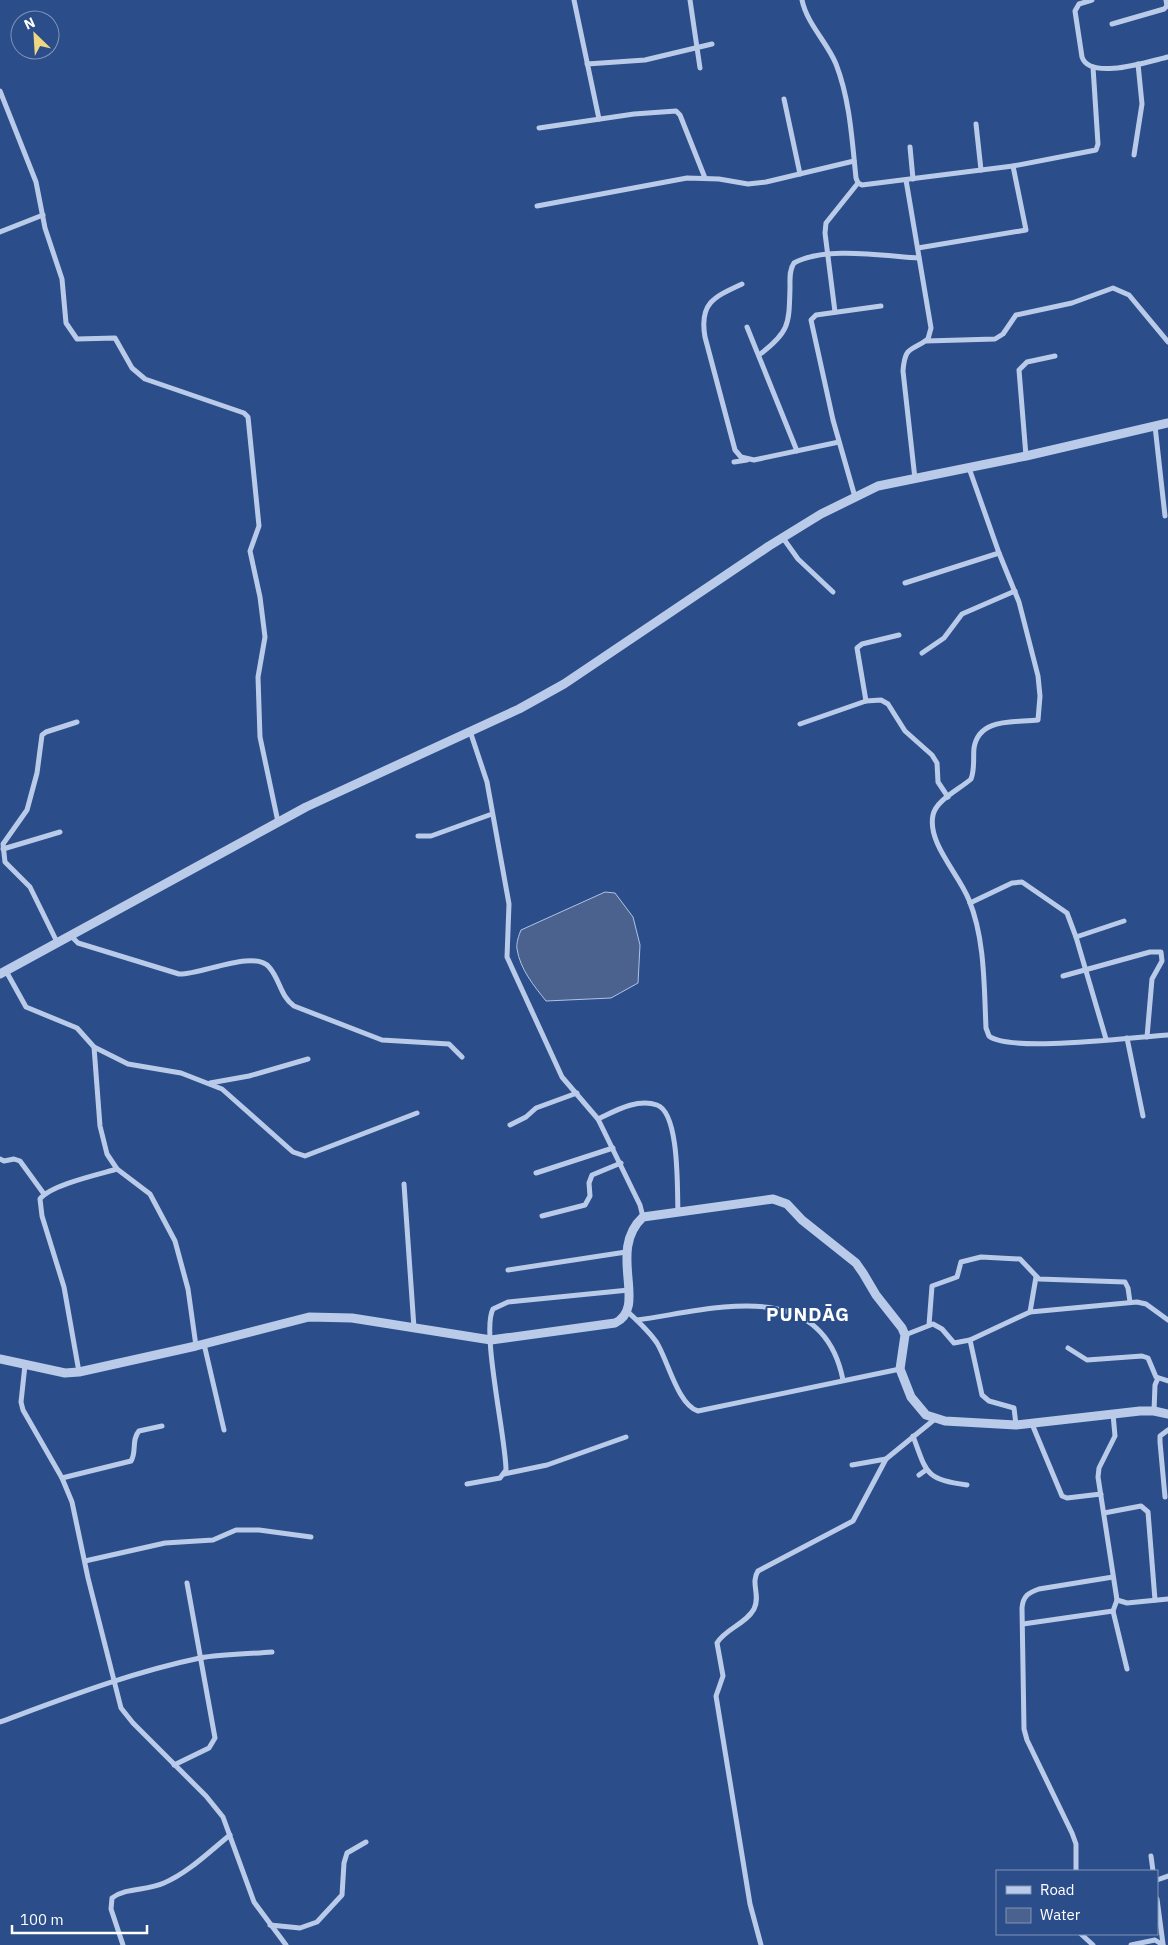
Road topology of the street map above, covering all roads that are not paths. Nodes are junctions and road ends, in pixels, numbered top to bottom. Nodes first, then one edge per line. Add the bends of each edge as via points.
1 (574, 0) edge
2 (690, 0) edge
3 (802, 0) edge
4 (1092, 0) edge
5 (1166, 0) edge
6 (1112, 24) dead end
7 (712, 44) dead end
8 (698, 48) junction
9 (1168, 57) edge
10 (587, 64) junction
11 (1138, 64) junction
12 (1093, 67) junction
13 (700, 68) dead end
14 (0, 91) edge
15 (784, 99) dead end
16 (598, 119) junction
17 (976, 124) dead end
18 (538, 128) dead end
19 (910, 147) dead end
20 (1134, 155) dead end
21 (854, 161) junction
22 (1013, 166) junction
23 (980, 170) junction
24 (800, 174) junction
25 (705, 178) junction
26 (913, 179) junction
27 (906, 180) junction
28 (858, 183) junction
29 (537, 206) dead end
30 (43, 215) junction
31 (0, 232) edge
32 (918, 248) junction
33 (827, 254) junction
34 (919, 258) junction
35 (742, 284) dead end
36 (882, 306) dead end
37 (834, 312) junction
38 (748, 327) dead end
39 (925, 341) junction
40 (1168, 342) edge
41 (759, 355) junction
42 (1056, 356) dead end
43 (1168, 423) edge
44 (1155, 426) junction
45 (839, 442) junction
46 (798, 451) junction
47 (1026, 456) junction
48 (747, 460) junction
49 (734, 462) dead end
50 (969, 468) junction
51 (915, 479) junction
52 (855, 497) junction
53 (1165, 516) dead end
54 (782, 538) junction
55 (999, 554) junction
56 (905, 583) dead end
57 (1014, 591) junction
58 (833, 592) dead end
59 (900, 635) dead end
60 (922, 652) dead end
61 (866, 701) junction
62 (77, 722) dead end
63 (800, 724) dead end
64 (470, 731) junction
65 (948, 797) junction
66 (492, 814) junction
67 (278, 822) junction
68 (60, 832) dead end
69 (418, 836) dead end
70 (3, 849) junction
71 (970, 903) junction
72 (1124, 921) dead end
73 (70, 935) junction
74 (1076, 937) junction
75 (57, 942) junction
76 (1086, 970) junction
77 (3, 973) edge
78 (1062, 976) dead end
79 (1168, 1035) edge
80 (1147, 1037) junction
81 (1127, 1038) junction
82 (1106, 1039) junction
83 (94, 1047) junction
84 (462, 1056) dead end
85 (308, 1059) dead end
86 (209, 1083) junction
87 (577, 1093) junction
88 (417, 1113) dead end
89 (1143, 1116) dead end
90 (598, 1120) junction
91 (510, 1125) dead end
92 (613, 1148) junction
93 (0, 1158) edge
94 (621, 1164) junction
95 (117, 1169) junction
96 (536, 1173) dead end
97 (404, 1184) dead end
98 (44, 1194) junction
99 (678, 1213) junction
100 (542, 1216) dead end
101 (643, 1218) junction
102 (626, 1252) junction
103 (508, 1270) dead end
104 (1036, 1278) junction
105 (629, 1290) junction
106 (1130, 1302) junction
107 (628, 1312) junction
108 (1030, 1312) junction
109 (637, 1320) junction
110 (1168, 1320) edge
111 (929, 1325) junction
112 (414, 1329) junction
113 (904, 1335) junction
114 (490, 1340) junction
115 (970, 1340) junction
116 (200, 1345) junction
117 (1068, 1348) dead end
118 (0, 1359) edge
119 (25, 1365) junction
120 (900, 1369) junction
121 (79, 1372) junction
122 (1158, 1378) junction
123 (843, 1380) junction
124 (1168, 1381) edge
125 (1163, 1411) edge
126 (1113, 1413) junction
127 (935, 1419) junction
128 (1032, 1424) junction
129 (1016, 1425) junction
130 (162, 1426) dead end
131 (224, 1430) dead end
132 (1168, 1430) edge
133 (913, 1436) junction
134 (626, 1437) dead end
135 (886, 1459) junction
136 (852, 1465) dead end
137 (926, 1470) junction
138 (504, 1474) junction
139 (919, 1474) dead end
140 (62, 1478) junction
141 (467, 1484) dead end
142 (967, 1485) dead end
143 (1101, 1494) junction
144 (1165, 1497) dead end
145 (1104, 1513) junction
146 (311, 1537) dead end
147 (85, 1561) junction
148 (1113, 1577) junction
149 (187, 1583) dead end
150 (1168, 1599) edge
151 (1117, 1600) junction
152 (1155, 1600) junction
153 (1113, 1611) junction
154 (1023, 1624) junction
155 (272, 1652) dead end
156 (200, 1658) junction
157 (1127, 1669) dead end
158 (114, 1682) junction
159 (0, 1722) edge
160 (174, 1765) junction
161 (230, 1835) junction
162 (366, 1842) dead end
163 (1151, 1856) dead end
164 (1076, 1870) edge
165 (1153, 1870) edge
166 (1158, 1906) edge
167 (270, 1925) junction
168 (1082, 1935) edge
169 (1163, 1944) edge
170 (123, 1945) edge
171 (286, 1945) edge
172 (761, 1945) edge
173 (1093, 1945) edge
174 (1131, 1945) edge

1 - 10 street
2 - 8 street
3 - 21 street via 808,17 836,63 844,85
4 - 12 street via 1079,4 1075,11 1082,57
5 - 6 street via 1164,9
7 - 8 street
8 - 10 street via 645,60
8 - 13 street
9 - 11 street
10 - 16 street
11 - 12 street via 1116,68
11 - 20 street via 1142,104
12 - 22 street via 1097,149
14 - 30 street via 36,182
15 - 24 street
16 - 18 street
16 - 25 street via 676,111
17 - 23 street
19 - 26 street
21 - 24 street
21 - 28 street
22 - 23 street
22 - 32 street via 1026,230
23 - 26 street
24 - 25 street via 748,184
25 - 29 street via 687,178
26 - 27 street
27 - 28 street via 862,186
27 - 32 street
28 - 33 street via 826,223
30 - 31 street
30 - 67 street via 65,295 66,323 75,337 83,340 113,338 132,368 146,379 248,416 259,526 250,551 265,638 258,677 260,737
32 - 34 street
33 - 34 street
33 - 37 street
33 - 41 street via 805,258 792,266 787,323 777,341
34 - 39 street via 931,328
35 - 48 street via 722,293 709,304 703,318 705,337 735,450
36 - 37 street
37 - 45 street via 814,316 811,325
38 - 41 street
39 - 40 street via 995,340 1016,315 1088,298 1113,288 1129,295
39 - 51 street via 911,348 904,357
41 - 46 street
42 - 47 street via 1027,362 1019,370
43 - 44 street
44 - 47 street
44 - 53 street
45 - 46 street
45 - 52 street
46 - 48 street
47 - 50 street
48 - 49 street
50 - 51 street
50 - 55 street
51 - 52 street via 878,486
52 - 54 street
54 - 58 street via 798,559
54 - 64 street via 564,684
55 - 56 street
55 - 57 street
57 - 60 street via 962,614 944,638
57 - 65 street via 1038,676 1039,718 996,724 983,731 974,747 971,779
59 - 61 street via 857,648
61 - 63 street
61 - 65 street via 877,699 888,704 905,731 932,755 937,764 937,779
62 - 70 street via 42,736 27,810 3,844
64 - 66 street via 487,782
64 - 67 street
65 - 71 street via 935,810 932,830
66 - 69 street via 431,836
66 - 87 street via 510,904 507,957 562,1077
67 - 73 street
68 - 70 street
70 - 75 street via 6,862 30,887
71 - 74 street via 1012,883 1022,882 1066,913
71 - 82 street via 983,968 989,1036 1001,1042 1042,1044
72 - 74 street
73 - 75 street
73 - 84 street via 78,943 179,974 260,960 269,966 286,1000 294,1006 382,1040 449,1044
74 - 76 street
75 - 77 street
76 - 78 street
76 - 80 street via 1150,952 1161,952 1162,961 1152,979
76 - 82 street
77 - 83 street via 26,1007 77,1028
79 - 80 street
80 - 81 street
81 - 82 street
81 - 89 street
83 - 86 street via 128,1064 168,1070
83 - 95 street via 100,1126 107,1154
85 - 86 street via 249,1076
86 - 88 street via 222,1089 293,1152 306,1156
87 - 90 street
87 - 91 street via 536,1108
90 - 92 street
90 - 99 street via 628,1106 655,1105 663,1110 675,1143
92 - 94 street
92 - 96 street
93 - 98 street via 4,1161 20,1160
94 - 100 street via 592,1175 590,1196 585,1205
94 - 101 street
95 - 98 street
95 - 116 street via 150,1194 175,1242
97 - 112 street
98 - 121 street via 40,1206 64,1287
99 - 101 street
99 - 113 street via 762,1199 781,1200 856,1263
101 - 102 street via 631,1235
102 - 103 street
102 - 105 street
104 - 106 street via 1124,1282
104 - 108 street
104 - 111 street via 1020,1259 966,1259 958,1268 956,1277 932,1286
105 - 107 street
105 - 114 street via 501,1304 490,1313
106 - 108 street
106 - 110 street via 1146,1304
107 - 109 street
107 - 114 street via 616,1323
108 - 115 street
109 - 123 street via 733,1304 786,1312 801,1317 825,1339
109 - 123 street via 658,1344 683,1399 693,1409 704,1410
111 - 113 street
111 - 115 street via 938,1325 954,1344
112 - 114 street
112 - 116 street via 352,1318 309,1318
113 - 120 street
114 - 138 street via 506,1461
115 - 129 street via 982,1395 989,1401 1014,1408
116 - 121 street
116 - 131 street
117 - 122 street via 1087,1360 1142,1356 1148,1358
118 - 119 street
119 - 121 street
119 - 140 street via 23,1410
120 - 123 street
120 - 127 street via 911,1397 918,1407
122 - 124 street
122 - 125 street via 1155,1385
125 - 126 street
126 - 128 street
126 - 143 street via 1114,1436 1099,1468
127 - 129 street
127 - 133 street
128 - 129 street
128 - 143 street via 1062,1496
130 - 140 street via 138,1431 131,1461
132 - 144 street via 1160,1436
133 - 135 street
133 - 137 street
134 - 138 street via 548,1465
135 - 136 street
135 - 172 street via 853,1520 758,1570 753,1581 756,1600 753,1610 717,1643 722,1676 716,1696 750,1904
137 - 139 street
137 - 142 street via 942,1482
138 - 141 street via 500,1478
140 - 147 street via 72,1502
143 - 145 street
145 - 148 street
145 - 152 street via 1141,1506 1148,1512
146 - 147 street via 236,1530 213,1540 150,1546
147 - 158 street
148 - 151 street
148 - 154 street via 1029,1592 1023,1598
149 - 156 street
150 - 152 street
151 - 152 street via 1126,1603
151 - 153 street
153 - 154 street
153 - 157 street
154 - 164 street via 1024,1729 1072,1833 1076,1844
155 - 156 street
156 - 158 street
156 - 160 street via 215,1738 210,1748
158 - 159 street
158 - 160 street via 126,1715
160 - 161 street via 216,1807
161 - 167 street via 254,1902
161 - 170 street via 164,1883 126,1891 112,1898 111,1909
162 - 167 street via 347,1853 342,1895 317,1922 300,1928
163 - 165 street
166 - 169 street
167 - 171 street
168 - 173 street
169 - 174 street via 1155,1940

